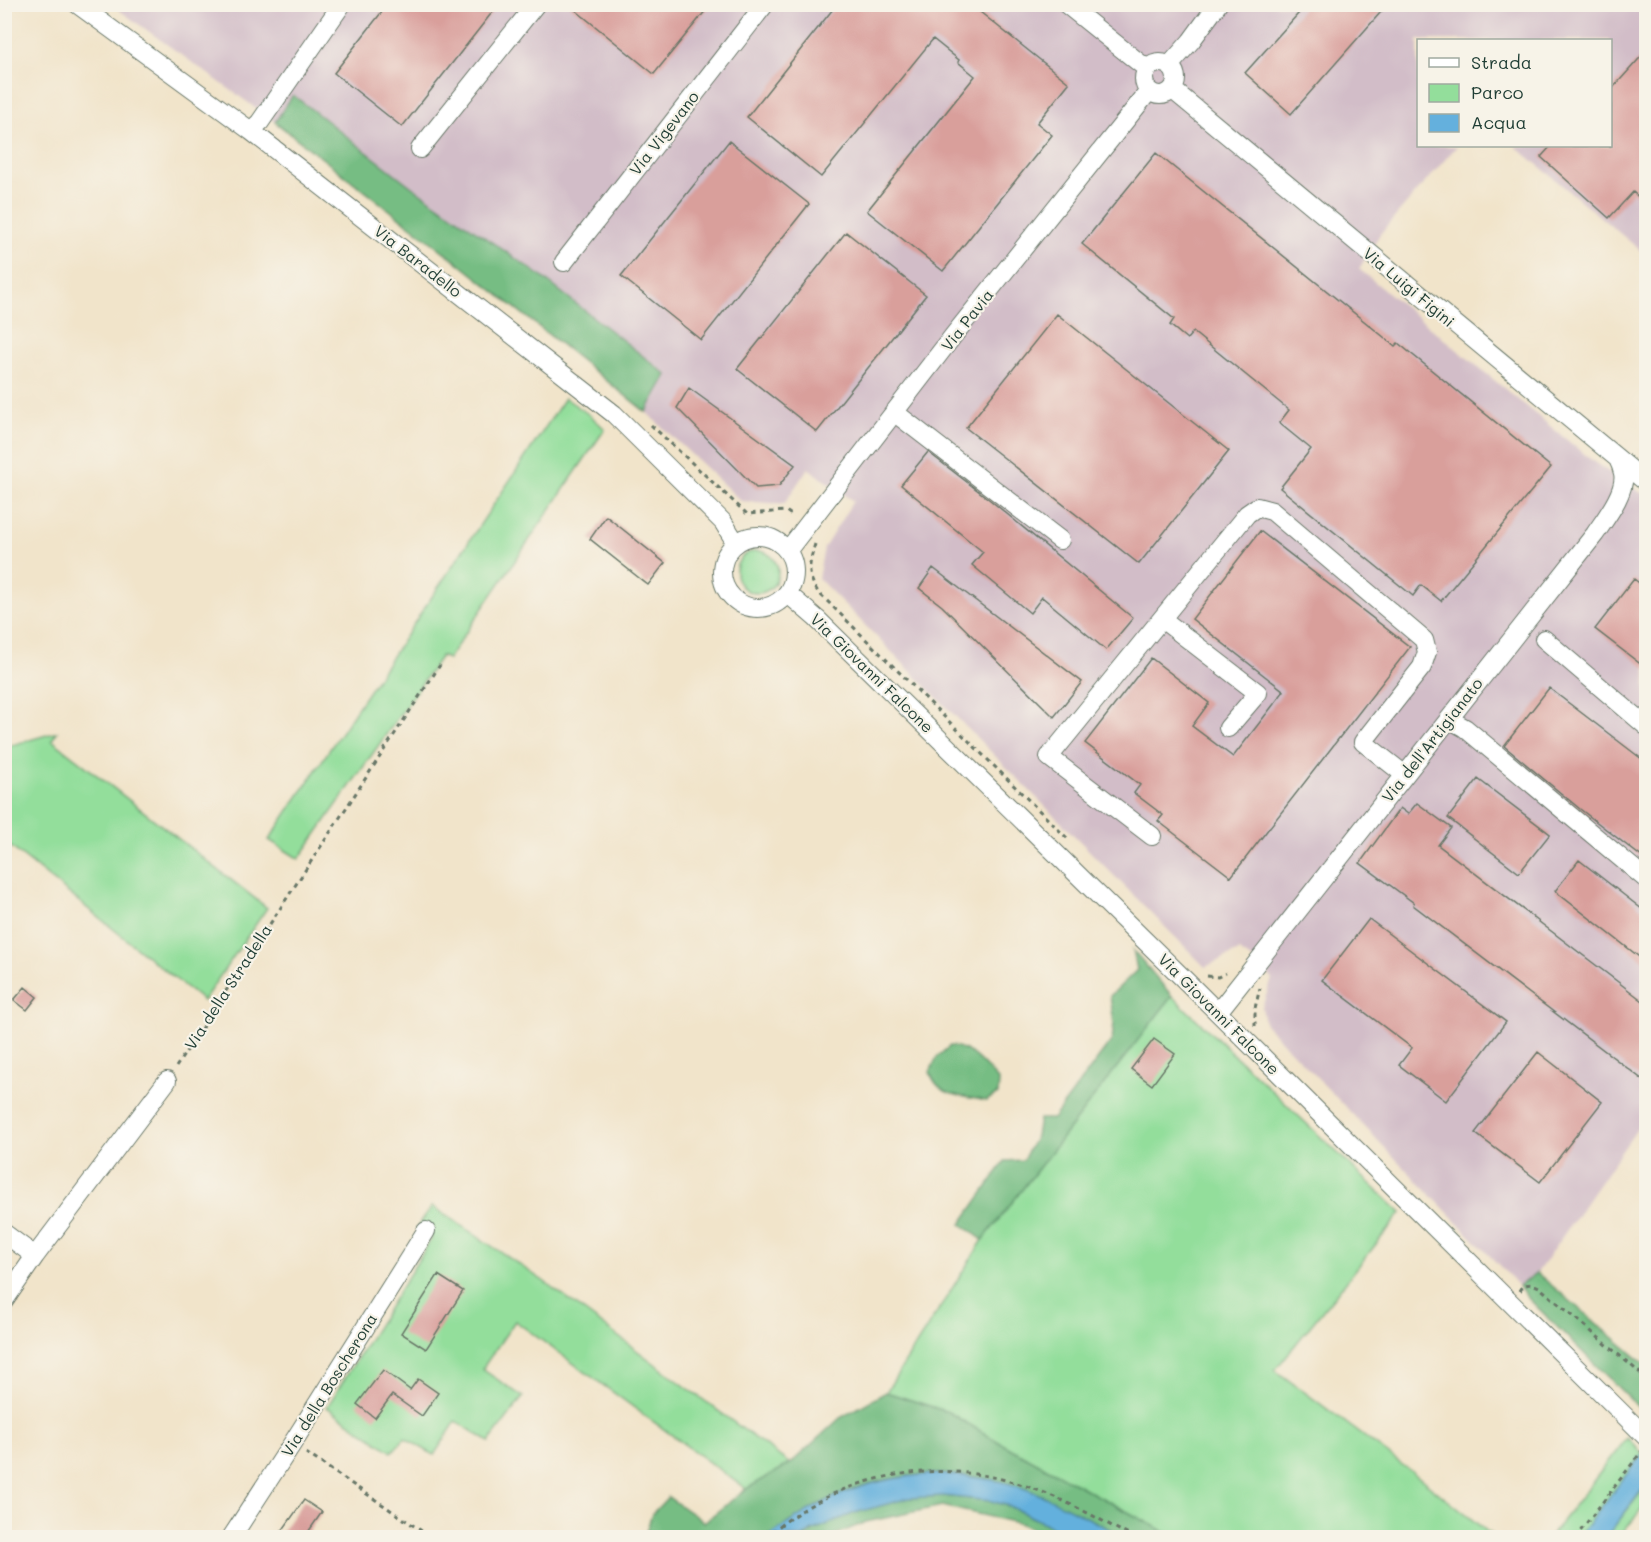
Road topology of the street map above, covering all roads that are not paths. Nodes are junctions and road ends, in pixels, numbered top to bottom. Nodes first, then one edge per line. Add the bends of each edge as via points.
1 (76, 4) edge
2 (342, 4) edge
3 (536, 4) edge
4 (765, 4) edge
5 (1066, 4) edge
6 (1218, 4) edge
7 (1169, 66) junction
8 (1147, 69) junction
9 (1173, 90) junction
10 (1149, 91) junction
11 (251, 131) junction
12 (420, 149) dead end
13 (564, 262) dead end
14 (894, 412) junction
15 (1618, 459) junction
16 (1647, 482) edge
17 (1060, 540) dead end
18 (736, 543) junction
19 (788, 550) junction
20 (788, 594) junction
21 (1162, 619) junction
22 (1544, 639) dead end
23 (1449, 719) junction
24 (1647, 726) edge
25 (1228, 728) dead end
26 (1405, 775) junction
27 (1152, 836) dead end
28 (1647, 879) edge
29 (1218, 1012) junction
30 (167, 1081) road end
31 (426, 1231) dead end
32 (4, 1233) edge
33 (35, 1256) junction
34 (4, 1301) edge
35 (1647, 1437) edge
36 (231, 1538) edge

1 - 11 street, Via Baradello
2 - 11 street
3 - 12 street
4 - 13 street, Via Vigevano
5 - 8 street
6 - 7 street
7 - 8 street via 1154,64
7 - 9 street via 1175,72
8 - 10 street via 1144,77
9 - 10 street via 1166,95
9 - 15 street, Via Luigi Figini
10 - 14 street, Via Pavia
11 - 18 street, Via Baradello via 614,414 723,522
14 - 17 street
14 - 19 street, Via Pavia
15 - 16 street, Via Luigi Figini
15 - 23 street, Via dell'Artigianato via 1624,474 1611,510
18 - 19 street via 746,538 769,537
18 - 20 street via 722,564 725,588 732,598 754,609 779,603
19 - 20 street via 795,572
20 - 29 street, Via Giovanni Falcone
21 - 25 street via 1258,693
21 - 26 street via 1247,514 1257,507 1272,511 1424,640 1427,652 1422,667 1363,742
21 - 27 street via 1049,758
22 - 24 street
23 - 26 street, Via dell'Artigianato
23 - 28 street via 1465,728
26 - 29 street, Via dell'Artigianato
29 - 35 street, Via Giovanni Falcone
30 - 33 street
31 - 36 street, Via della Boscherona
32 - 33 street
33 - 34 street

